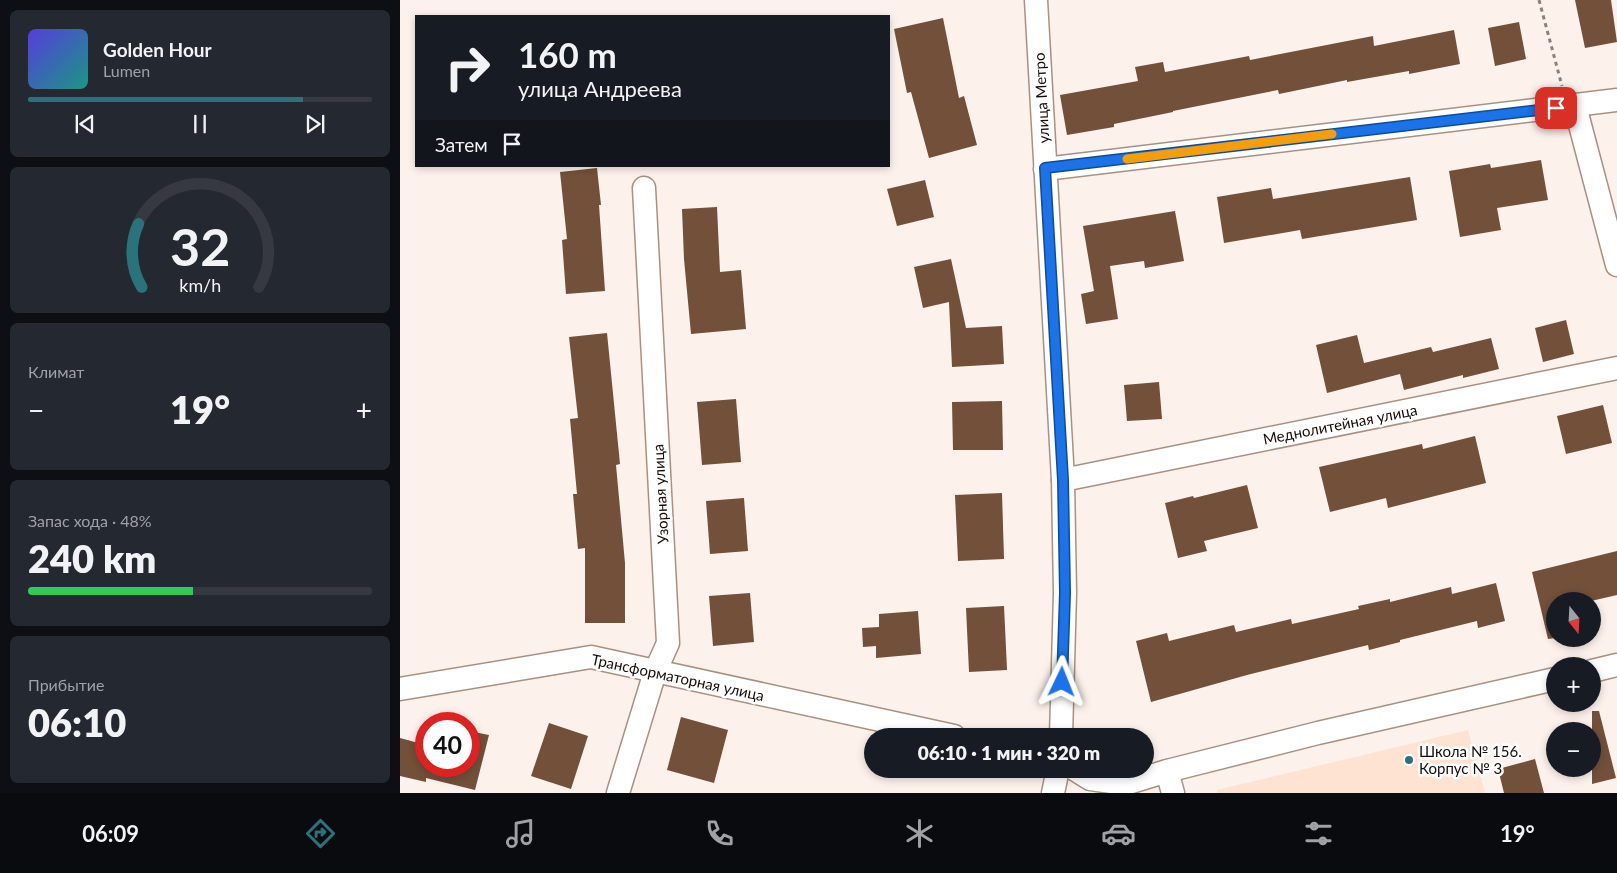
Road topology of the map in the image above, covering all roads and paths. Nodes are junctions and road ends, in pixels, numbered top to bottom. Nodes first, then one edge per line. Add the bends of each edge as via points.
1 (1036, 0) edge
2 (1539, 0) edge
3 (1617, 100) edge
4 (1575, 106) junction
5 (1045, 168) junction
6 (644, 188) dead end
7 (1617, 265) edge
8 (1617, 368) edge
9 (1063, 480) junction
10 (1617, 665) edge
11 (1601, 669) edge
12 (655, 672) junction
13 (1546, 682) edge
14 (400, 689) edge
15 (917, 728) edge
16 (1061, 728) edge
17 (1167, 771) junction
18 (1154, 775) edge
19 (1056, 778) edge
20 (1088, 778) edge
21 (1145, 778) edge
22 (618, 793) edge
23 (1053, 793) edge
24 (1173, 793) edge

1 - 5 street, улица Метро
2 - 4 path via 1564,92
3 - 4 street
4 - 5 street
4 - 7 street
5 - 9 street, улица Метро
6 - 12 street, Узорная улица via 668,643
8 - 9 street, Меднолитейная улица
9 - 16 street, улица Метро via 1065,593
10 - 11 street
12 - 14 street, Трансформаторная улица via 590,657
12 - 15 street, Трансформаторная улица
12 - 22 street, Узорная улица
13 - 17 street
17 - 18 street
17 - 24 street
19 - 23 street
20 - 21 street via 1126,784

